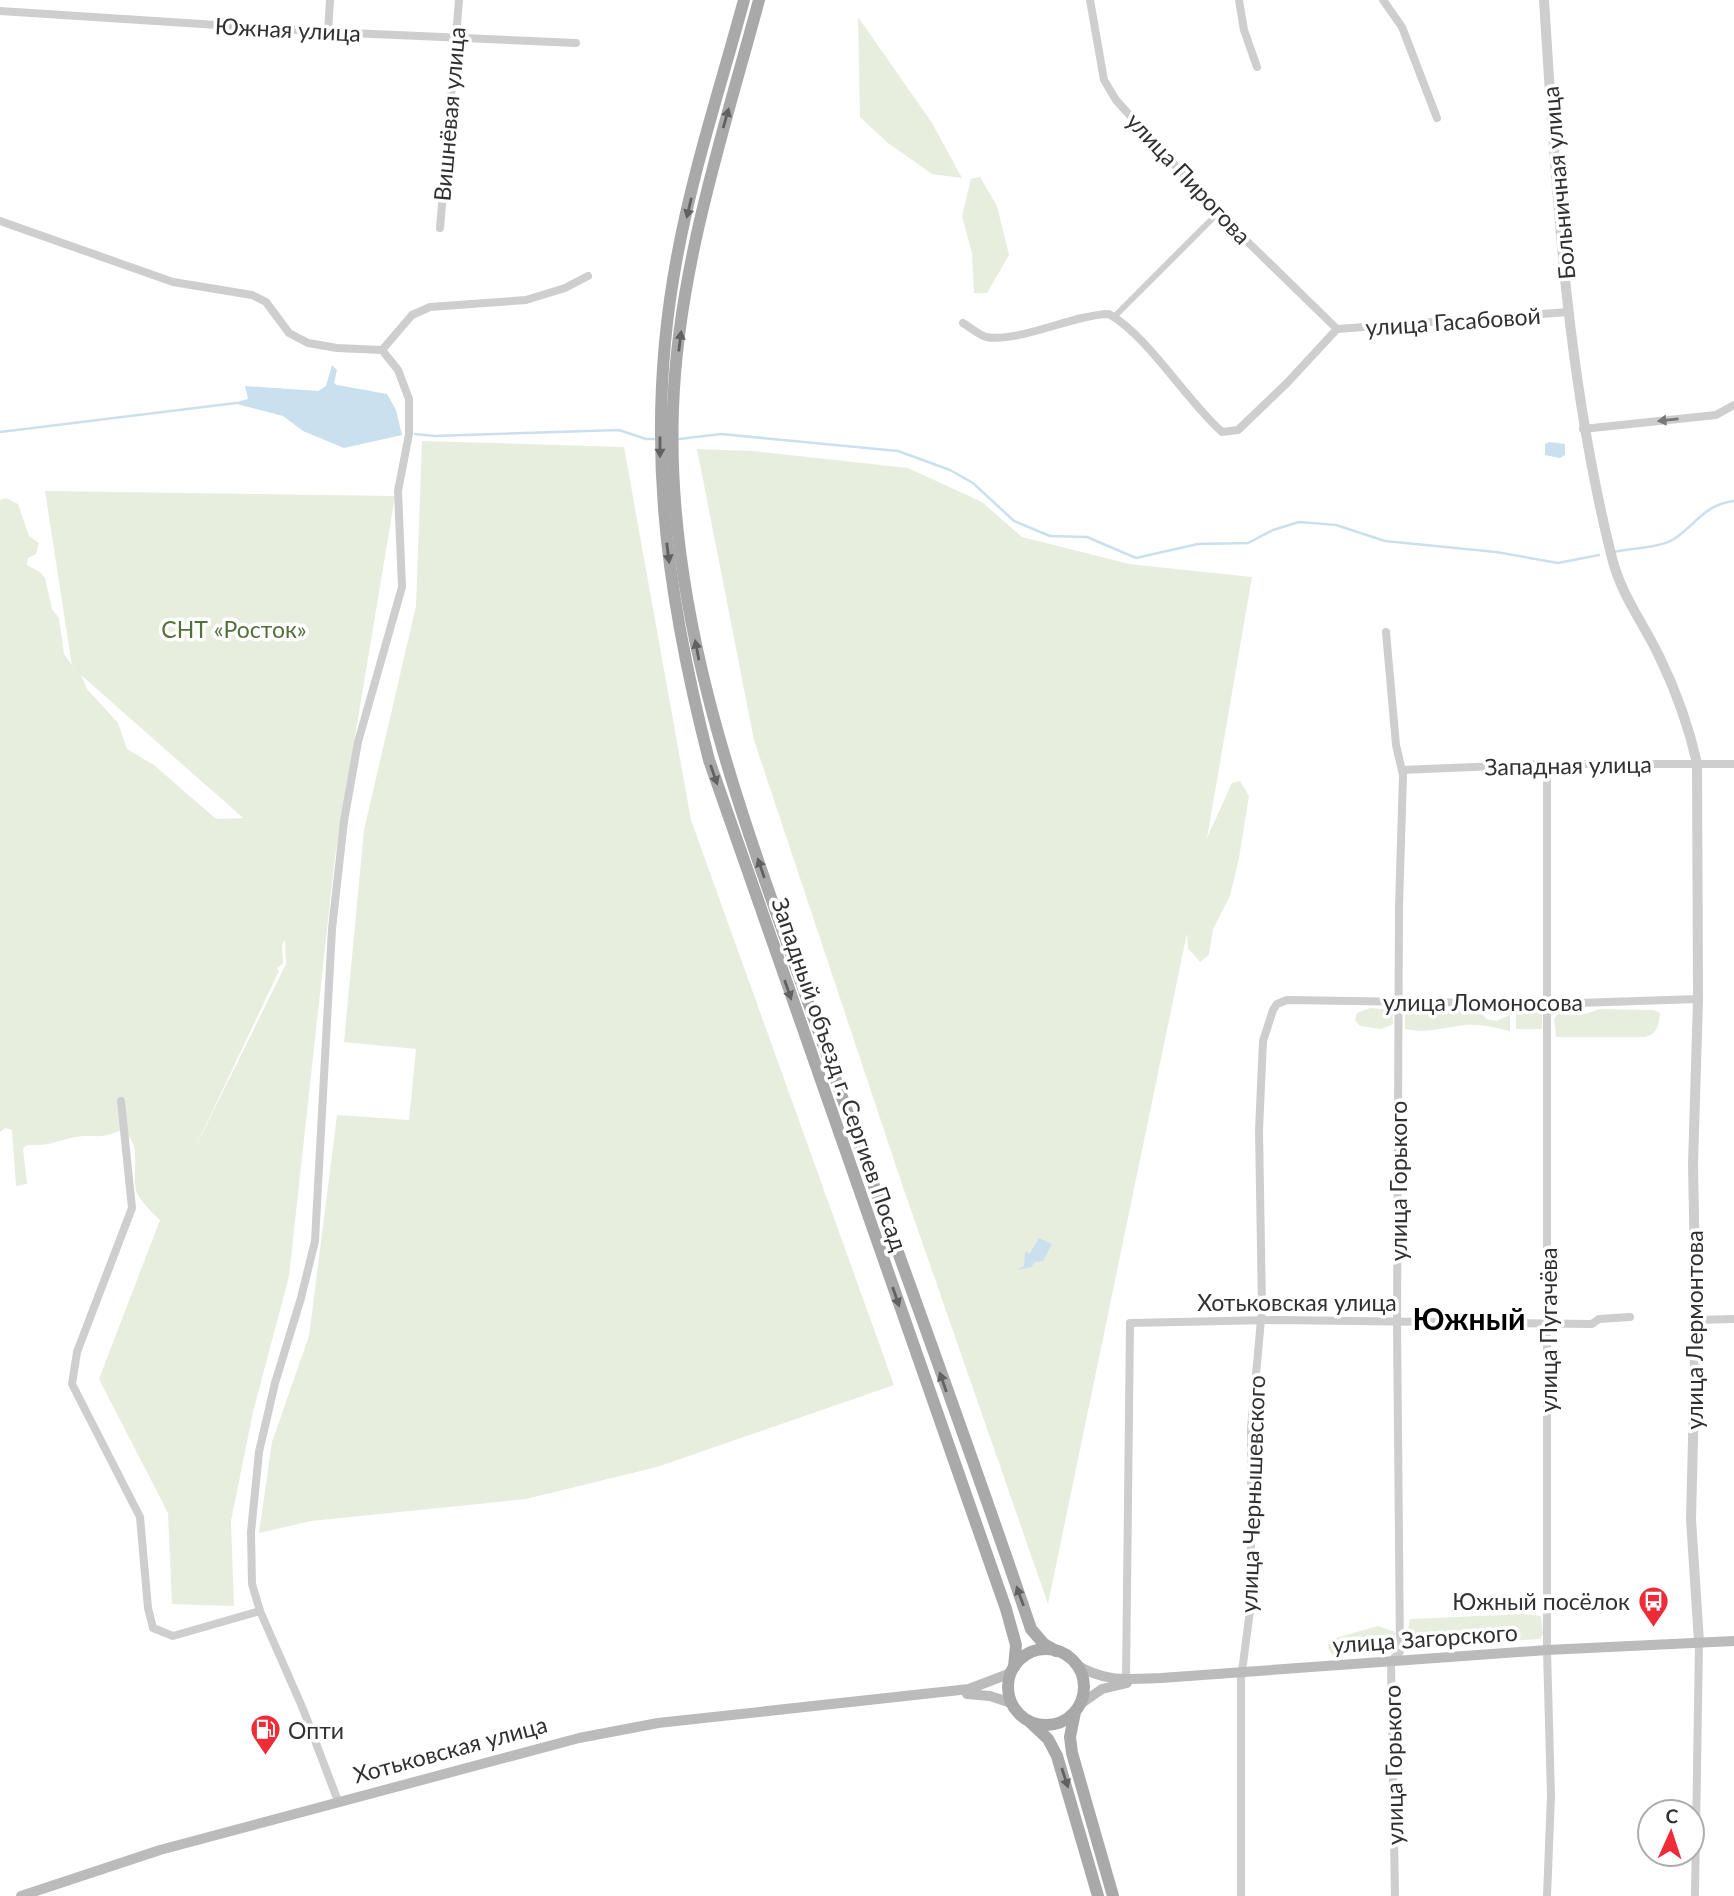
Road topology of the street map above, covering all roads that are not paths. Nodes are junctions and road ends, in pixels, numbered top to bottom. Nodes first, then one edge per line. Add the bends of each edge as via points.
1 (330, 0) edge
2 (459, 0) edge
3 (744, 0) edge
4 (758, 0) edge
5 (1090, 0) edge
6 (1240, 0) edge
7 (1383, 0) edge
8 (1544, 0) edge
9 (0, 11) edge
10 (328, 32) junction
11 (456, 38) junction
12 (576, 43) dead end
13 (1257, 67) dead end
14 (1437, 118) dead end
15 (1219, 213) junction
16 (0, 221) edge
17 (440, 228) dead end
18 (588, 276) dead end
19 (1569, 312) junction
20 (1114, 317) junction
21 (963, 323) dead end
22 (1337, 329) junction
23 (382, 350) junction
24 (1734, 405) edge
25 (666, 408) junction
26 (1583, 429) junction
27 (1386, 632) dead end
28 (1697, 763) junction
29 (1547, 764) junction
30 (1734, 764) edge
31 (1402, 769) junction
32 (1698, 999) junction
33 (1399, 1003) junction
34 (1548, 1004) junction
35 (1273, 1010) joint
36 (121, 1101) dead end
37 (1630, 1317) dead end
38 (1734, 1319) edge
39 (1696, 1320) junction
40 (1261, 1322) junction
41 (1397, 1323) junction
42 (1548, 1324) junction
43 (260, 1611) junction
44 (1734, 1641) edge
45 (1699, 1642) junction
46 (1547, 1650) junction
47 (1056, 1651) junction
48 (1391, 1661) junction
49 (1075, 1664) junction
50 (1013, 1670) junction
51 (1241, 1673) junction
52 (1161, 1678) junction
53 (1126, 1679) junction
54 (901, 1695) junction
55 (1012, 1703) junction
56 (1077, 1708) junction
57 (1030, 1721) junction
58 (338, 1801) junction
59 (21, 1896) edge
60 (1098, 1896) edge
61 (1113, 1896) edge
62 (1241, 1896) edge
63 (1395, 1896) edge
64 (1547, 1896) edge
65 (1695, 1896) edge

1 - 10 street
2 - 11 street, Вишнёвая улица
3 -> 25 main road via 677,257
25 -> 4 main road via 691,258
5 - 15 street, улица Пирогова via 1105,83
6 - 13 street via 1244,30
7 - 14 street via 1402,27
8 - 19 street, Больничная улица
9 - 10 street, Южная улица
10 - 11 street, Южная улица
11 - 12 street, Южная улица
11 - 17 street, Вишнёвая улица
15 - 20 street
15 - 22 street, улица Пирогова
16 - 23 street via 173,282 251,295 266,302 289,333 308,343
18 - 23 street via 526,300 430,307 412,315
19 - 22 street, улица Гасабовой
19 - 26 street, Больничная улица
20 - 21 street via 1092,314 1005,337 985,337
20 - 22 street via 1222,432 1238,430
23 - 43 street via 398,370 409,399 409,434 398,491 402,587 358,742 344,821 332,929 315,1241 259,1451 251,1532 252,1584
24 -> 26 street via 1716,415
47 -> 25 main road, Западный объезд г. Сергиев Посад via 1031,1629 723,759 688,604
25 -> 50 main road, Западный объезд г. Сергиев Посад via 660,485 685,667 709,760 1006,1609 1016,1645
26 - 28 street, улица Лермонтова via 1613,562 1627,600 1666,670
27 - 31 street, улица Горького
28 - 29 street, Западная улица
28 - 30 street, Западная улица
28 - 32 street, улица Лермонтова
29 - 31 street, Западная улица
29 - 34 street, улица Пугачёва
31 - 33 street, улица Горького
32 - 34 street, улица Ломоносова
32 - 39 street, улица Лермонтова via 1693,1165
33 - 34 street, улица Ломоносова
33 - 35 street, улица Ломоносова via 1287,1000
33 - 41 street, улица Горького
34 - 42 street, улица Пугачёва
35 - 40 street, улица Чернышевского via 1263,1041 1259,1130
36 - 43 street via 132,1208 78,1352 72,1384 140,1517 153,1628 164,1635 184,1633
37 - 42 street, Хотьковская улица via 1599,1319 1592,1324
38 - 39 street
39 - 45 street, улица Лермонтова via 1691,1519
40 - 41 street, Хотьковская улица
40 - 51 street, улица Чернышевского via 1251,1428 1251,1604
40 - 53 street, Хотьковская улица via 1130,1323
41 - 42 street, Хотьковская улица
41 - 48 street, улица Горького via 1400,1652
42 - 46 street, улица Пугачёва
43 - 58 street
44 - 45 main road, улица Загорского
45 - 46 main road, улица Загорского
45 - 65 street, улица Лермонтова
46 - 48 main road, улица Загорского
46 - 64 street, улица Пугачёва via 1551,1796
47 - 49 main road
47 - 50 main road via 1036,1651
48 - 51 main road, улица Загорского
48 - 63 street, улица Горького
49 - 53 main road via 1100,1678
49 - 56 main road via 1083,1679
50 - 54 main road via 976,1688
50 - 55 main road
51 - 52 main road, улица Загорского
51 - 62 street, улица Чернышевского
52 - 53 main road
52 - 56 main road via 1102,1689
54 - 55 main road via 976,1695
54 - 58 main road, Хотьковская улица via 632,1728 504,1756
55 - 57 main road
56 - 57 main road via 1054,1724
56 - 61 main road via 1070,1737 1072,1753
57 -> 60 main road via 1057,1756
58 - 59 main road, Хотьковская улица via 147,1854

